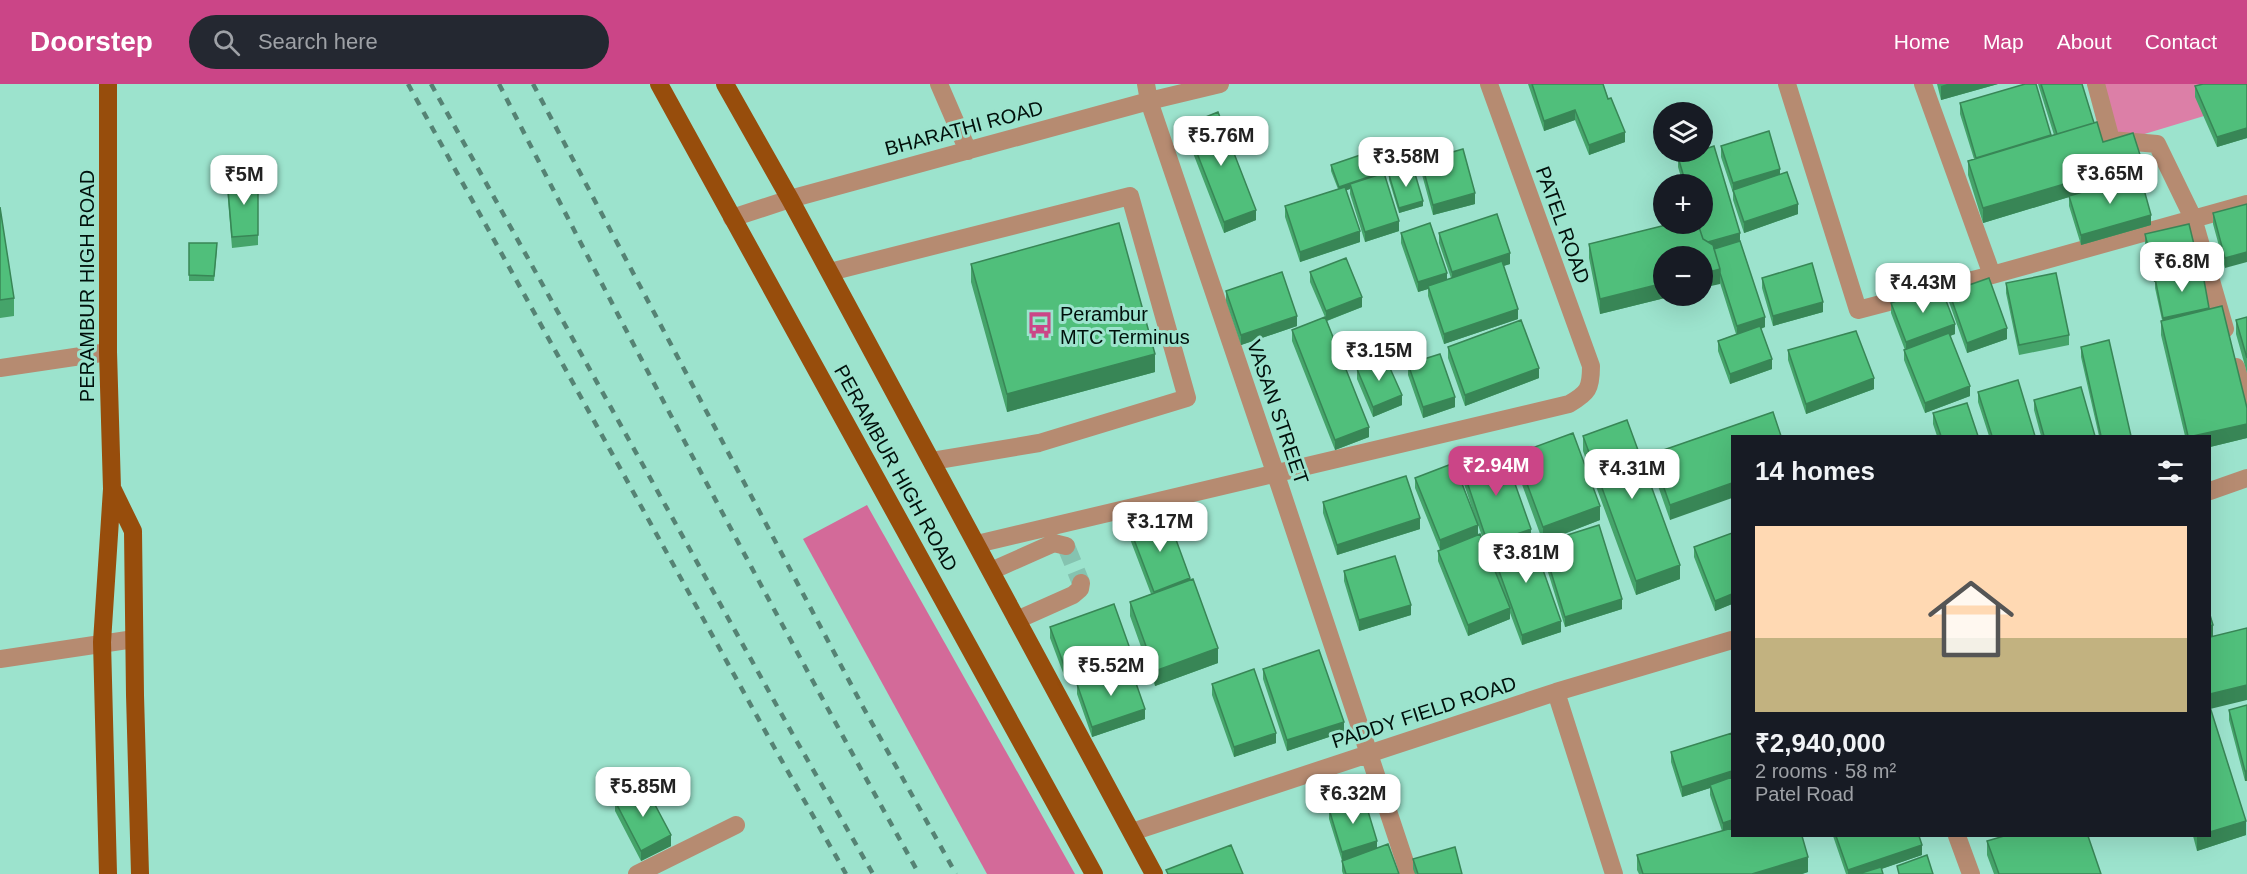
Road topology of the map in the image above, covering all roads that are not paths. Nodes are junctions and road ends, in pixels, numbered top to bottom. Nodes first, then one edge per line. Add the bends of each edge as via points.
1 (108, 84) edge
2 (658, 84) edge
3 (724, 84) edge
4 (939, 84) edge
5 (1220, 84) edge
6 (1489, 84) edge
7 (1787, 84) edge
8 (1923, 84) edge
9 (2096, 84) edge
10 (1148, 92) edge
11 (968, 151) junction
12 (790, 199) junction
13 (2247, 204) edge
14 (732, 218) junction
15 (2193, 219) junction
16 (830, 272) junction
17 (1992, 275) junction
18 (108, 352) junction
19 (0, 368) edge
20 (2247, 405) edge
21 (932, 461) junction
22 (1276, 475) junction
23 (2247, 478) edge
24 (112, 489) junction
25 (2211, 490) edge
26 (977, 544) junction
27 (1066, 546) dead end
28 (991, 571) junction
29 (1081, 583) dead end
30 (1017, 620) junction
31 (134, 639) junction
32 (1731, 640) edge
33 (102, 642) junction
34 (0, 659) edge
35 (1556, 692) junction
36 (1369, 754) junction
37 (736, 825) dead end
38 (1132, 832) junction
39 (1957, 837) edge
40 (108, 874) edge
41 (140, 874) edge
42 (637, 874) edge
43 (1094, 874) edge
44 (1154, 874) edge
45 (1408, 874) edge
46 (1614, 874) edge
47 (1971, 874) edge

1 - 18 main road, PERAMBUR HIGH ROAD
2 - 14 main road, PERAMBUR HIGH ROAD
3 - 12 main road
4 - 11 street
5 - 10 street, BHARATHI ROAD
6 - 22 street, PATEL ROAD via 1591,366 1591,382 1585,395 1569,404
7 - 17 street via 1858,310
8 - 17 street
9 - 15 street via 2111,140 2157,144
10 - 11 street, BHARATHI ROAD
10 - 22 street, VASAN STREET
11 - 12 street, BHARATHI ROAD
12 - 14 street, BHARATHI ROAD
12 - 16 main road
13 - 15 street
14 - 43 main road, PERAMBUR HIGH ROAD
15 - 17 street
15 - 20 street
16 - 21 main road
16 - 21 street via 1130,196 1187,398 1039,443
18 - 19 street
18 - 24 main road, PERAMBUR HIGH ROAD
21 - 26 main road
22 - 26 street
22 - 36 street, VASAN STREET
23 - 25 street
24 - 31 main road, PERAMBUR HIGH ROAD via 133,531
24 - 33 main road, PERAMBUR HIGH ROAD
26 - 28 main road
27 - 28 street via 1054,543
28 - 30 main road
29 - 30 street via 1073,596
30 - 38 main road
31 - 33 street
31 - 41 main road, PERAMBUR HIGH ROAD
32 - 35 street, PADDY FIELD ROAD
33 - 34 street
33 - 40 main road, PERAMBUR HIGH ROAD
35 - 36 street, PADDY FIELD ROAD
35 - 46 street
36 - 38 street, PADDY FIELD ROAD
36 - 45 street, VASAN STREET
37 - 42 street
38 - 44 main road
39 - 47 street

